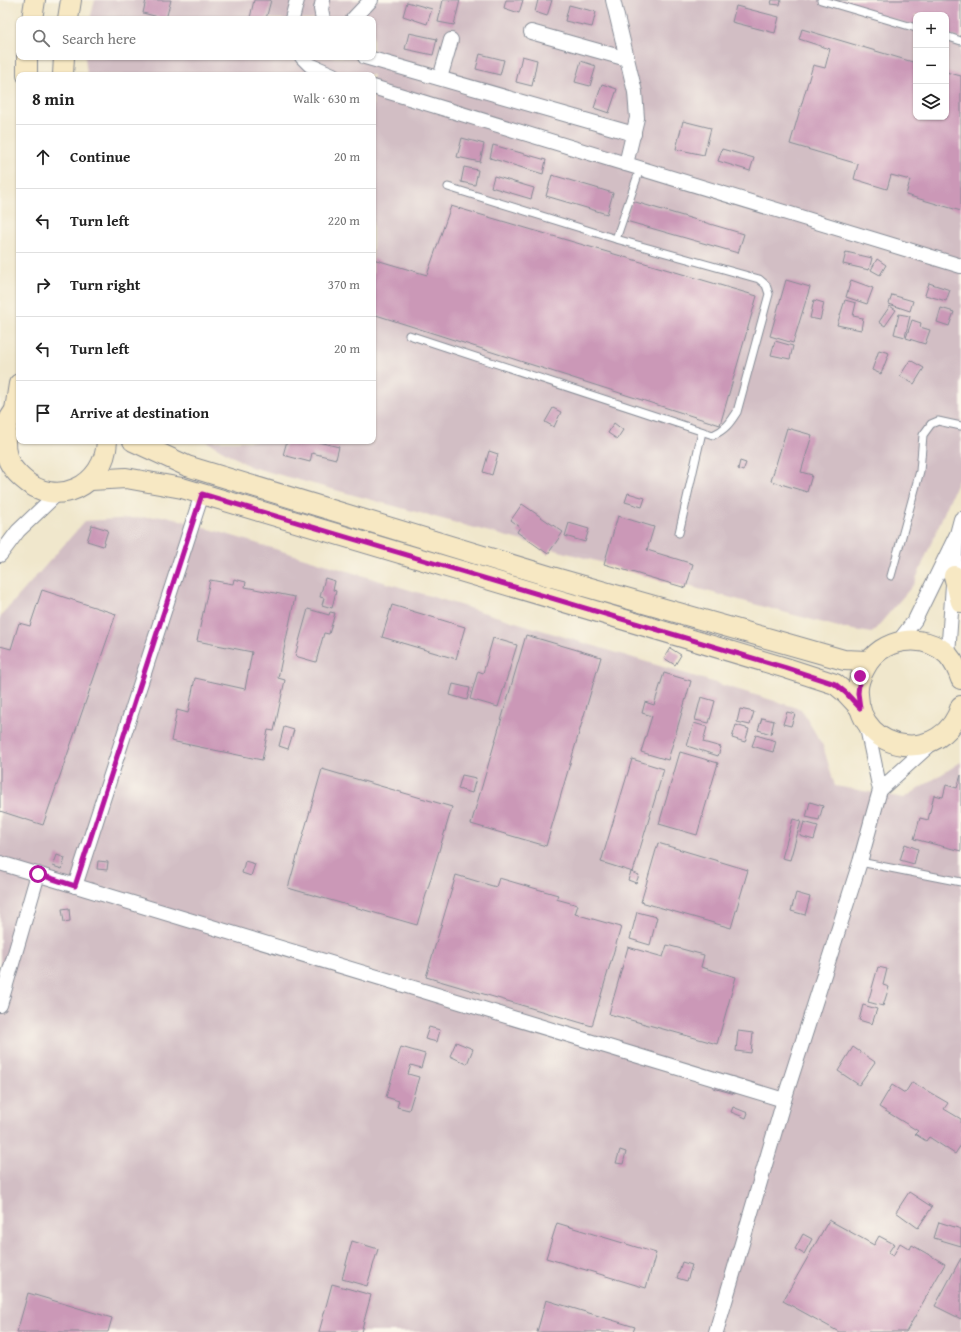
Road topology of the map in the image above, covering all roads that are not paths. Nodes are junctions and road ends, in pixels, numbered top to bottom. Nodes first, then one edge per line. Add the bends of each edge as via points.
1 (35, 0) edge
2 (71, 0) edge
3 (297, 0) edge
4 (324, 0) edge
5 (371, 0) edge
6 (613, 0) edge
7 (821, 0) edge
8 (32, 16) edge
9 (68, 16) edge
10 (293, 16) edge
11 (322, 16) edge
12 (356, 16) edge
13 (913, 27) edge
14 (531, 32) dead end
15 (949, 37) edge
16 (452, 40) dead end
17 (961, 40) edge
18 (627, 59) junction
19 (27, 60) edge
20 (64, 60) edge
21 (305, 60) edge
22 (376, 60) edge
23 (27, 72) edge
24 (63, 72) edge
25 (326, 72) edge
26 (440, 78) junction
27 (376, 88) edge
28 (634, 134) junction
29 (626, 164) junction
30 (640, 169) junction
31 (448, 187) dead end
32 (616, 239) junction
33 (961, 266) edge
34 (409, 335) dead end
35 (16, 409) edge
36 (961, 426) edge
37 (702, 432) junction
38 (107, 444) edge
39 (139, 444) edge
40 (3, 458) edge
41 (91, 480) junction
42 (58, 493) junction
43 (202, 494) junction
44 (961, 519) edge
45 (679, 533) dead end
46 (957, 534) junction
47 (0, 555) edge
48 (891, 576) dead end
49 (954, 576) junction
50 (961, 602) edge
51 (899, 641) junction
52 (948, 655) junction
53 (868, 661) junction
54 (961, 679) edge
55 (961, 706) edge
56 (863, 715) junction
57 (949, 732) edge
58 (880, 790) junction
59 (860, 862) junction
60 (0, 863) edge
61 (38, 874) junction
62 (961, 882) edge
63 (75, 886) junction
64 (0, 1005) edge
65 (784, 1100) junction
66 (716, 1332) edge

1 - 8 street
2 - 9 street
3 - 10 street
4 - 11 street via 321,9
5 - 12 street
6 - 18 street
7 - 13 lane
14 - 18 street
15 - 17 lane
16 - 26 street
18 - 28 street via 635,92 637,118
19 - 23 street
20 - 24 street
21 - 25 street
22 - 26 street
26 - 28 street
27 - 29 street
28 - 29 street
29 - 30 street
30 - 32 lane
30 - 33 street
31 - 32 lane
32 - 37 lane via 759,279 766,285 769,294 737,412 730,424 720,432 713,435
34 - 37 lane
35 - 40 street via 9,419 6,430
36 - 48 lane via 938,421 931,424 923,434 920,471
37 - 45 lane
38 - 41 street via 99,470
39 - 53 street via 187,466 552,577 844,660
40 - 42 street via 30,486
41 - 42 street via 76,489
41 - 43 street via 126,478
42 - 47 street via 18,531
43 - 56 street via 835,684 846,693
43 - 63 street
44 - 46 street
46 - 49 street
46 - 51 street via 915,620
49 - 50 street
49 - 52 street
51 - 52 street via 917,640 935,646
51 - 53 street via 882,648
52 - 54 street
53 - 56 street via 860,676 858,693
55 - 57 street
56 - 57 street via 877,734 890,742 906,746 921,745
56 - 58 street
57 - 58 street
58 - 59 street
59 - 62 lane
59 - 65 street
60 - 61 street
61 - 63 street
61 - 64 street
63 - 65 street
65 - 66 street

